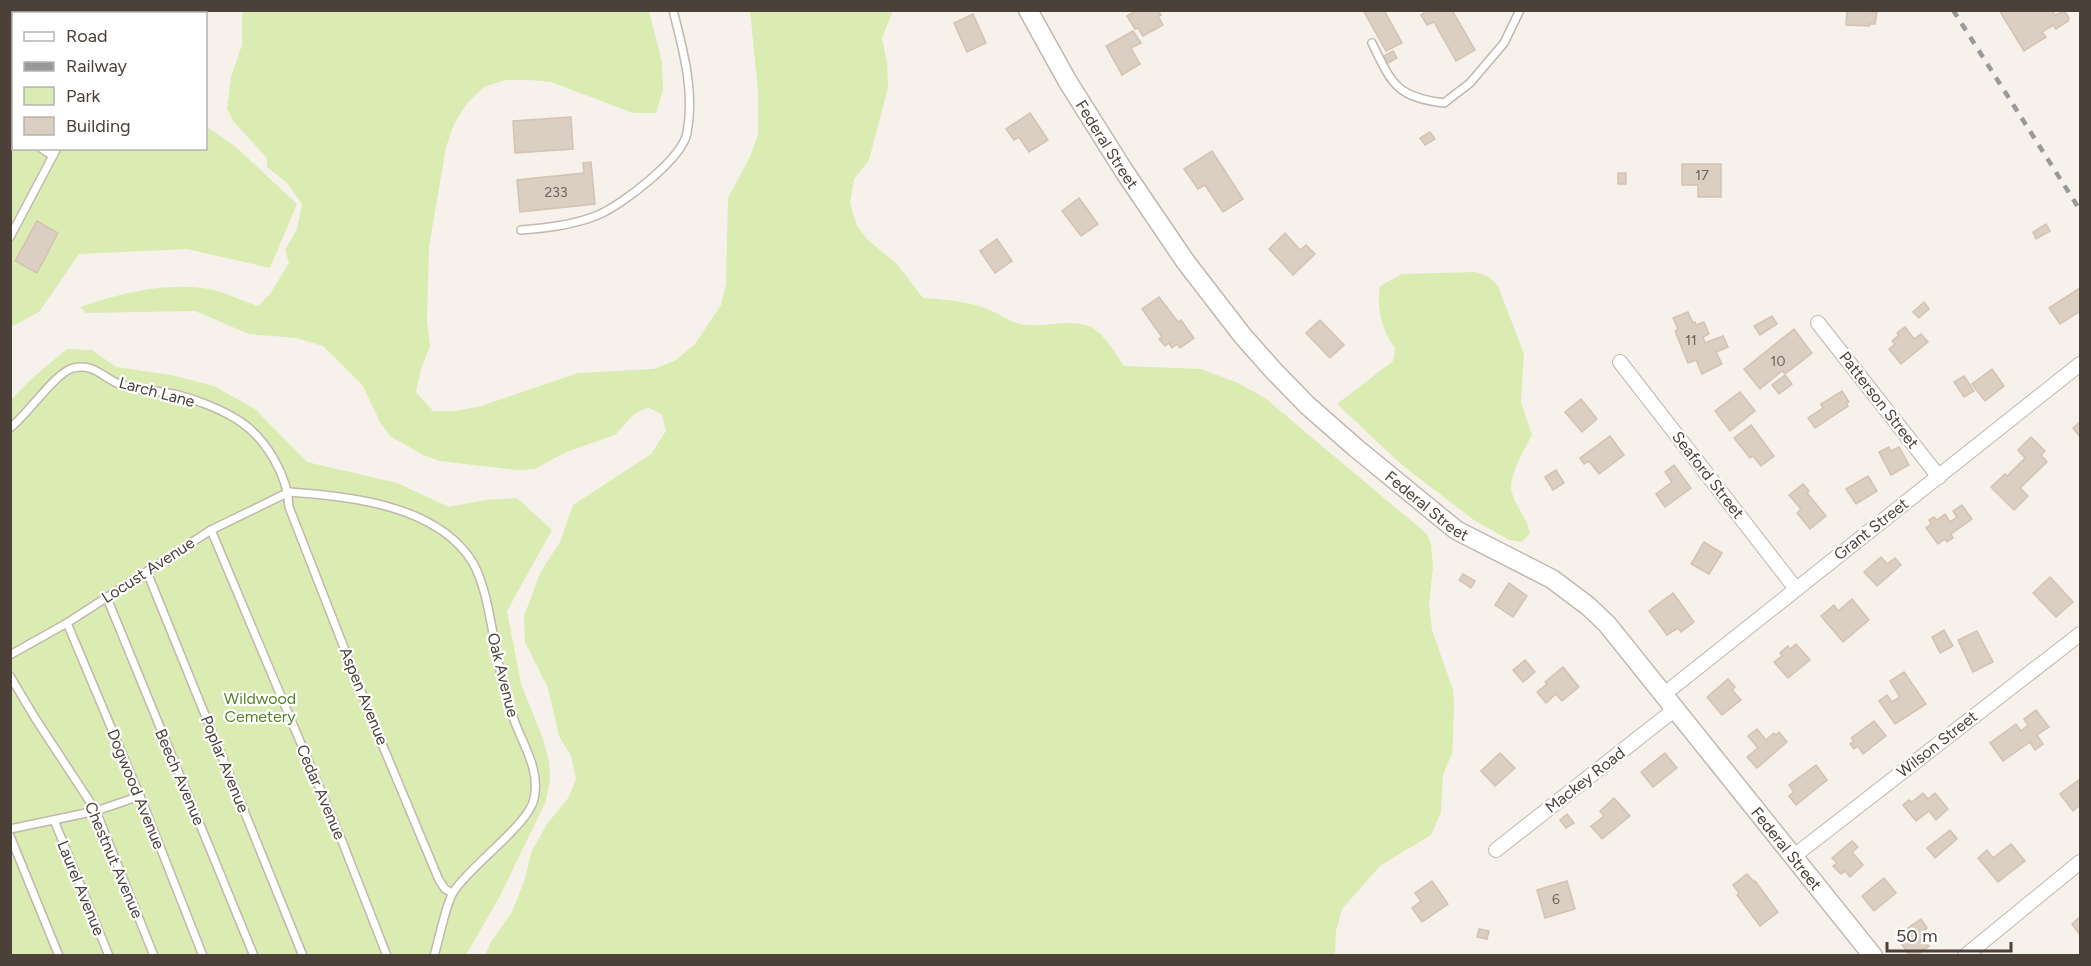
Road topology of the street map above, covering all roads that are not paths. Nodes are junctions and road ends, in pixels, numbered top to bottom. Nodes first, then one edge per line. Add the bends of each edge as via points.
1 (673, 10) edge
2 (1028, 10) edge
3 (1520, 10) edge
4 (1372, 43) dead end
5 (55, 152) edge
6 (521, 230) dead end
7 (10, 237) edge
8 (1818, 323) dead end
9 (1620, 362) dead end
10 (2080, 364) edge
11 (10, 428) edge
12 (1939, 477) junction
13 (289, 492) junction
14 (211, 530) junction
15 (147, 572) junction
16 (1796, 589) junction
17 (107, 598) junction
18 (67, 622) junction
19 (2080, 634) edge
20 (10, 655) edge
21 (10, 676) edge
22 (1669, 703) junction
23 (140, 796) junction
24 (96, 811) junction
25 (54, 820) junction
26 (10, 829) edge
27 (10, 836) edge
28 (1496, 850) dead end
29 (1794, 856) junction
30 (2080, 862) edge
31 (452, 893) junction
32 (59, 956) edge
33 (109, 956) edge
34 (154, 956) edge
35 (203, 956) edge
36 (254, 956) edge
37 (303, 956) edge
38 (387, 956) edge
39 (434, 956) edge
40 (1873, 956) edge
41 (1965, 956) edge

1 - 6 lane via 689,85 687,134 681,147 642,187 598,215 547,228
2 - 22 street, Federal Street via 1130,180 1185,261 1268,364 1307,405 1456,530 1552,579 1588,606 1607,624
3 - 4 lane via 1504,43 1470,83 1444,104 1404,92 1390,78
5 - 7 lane
8 - 12 street, Patterson Street
9 - 16 street, Seaford Street
10 - 12 street, Grant Street
11 - 13 lane, Larch Lane via 71,369 94,369 118,384 178,395 241,422 261,440
12 - 16 street, Grant Street
13 - 14 lane, Locust Avenue
13 - 31 lane, Aspen Avenue via 289,507 377,732 439,880
13 - 31 lane, Oak Avenue via 342,496 410,514 455,542 473,563 500,675 536,782 534,801 527,815
14 - 15 lane, Locust Avenue
14 - 38 lane, Cedar Avenue
15 - 17 lane, Locust Avenue
15 - 37 lane, Poplar Avenue
16 - 22 street, Grant Street
17 - 18 lane, Locust Avenue
17 - 36 lane, Beech Avenue
18 - 20 lane, Locust Avenue
18 - 23 lane, Dogwood Avenue
19 - 29 street, Wilson Street
21 - 24 lane, Chestnut Avenue
22 - 28 street, Mackey Road
22 - 29 street, Federal Street
23 - 24 lane
23 - 35 lane, Dogwood Avenue
24 - 25 lane
24 - 34 lane, Chestnut Avenue
25 - 26 lane
25 - 33 lane, Laurel Avenue
27 - 32 lane
29 - 40 street, Federal Street
30 - 41 street
31 - 39 lane, Oak Avenue

